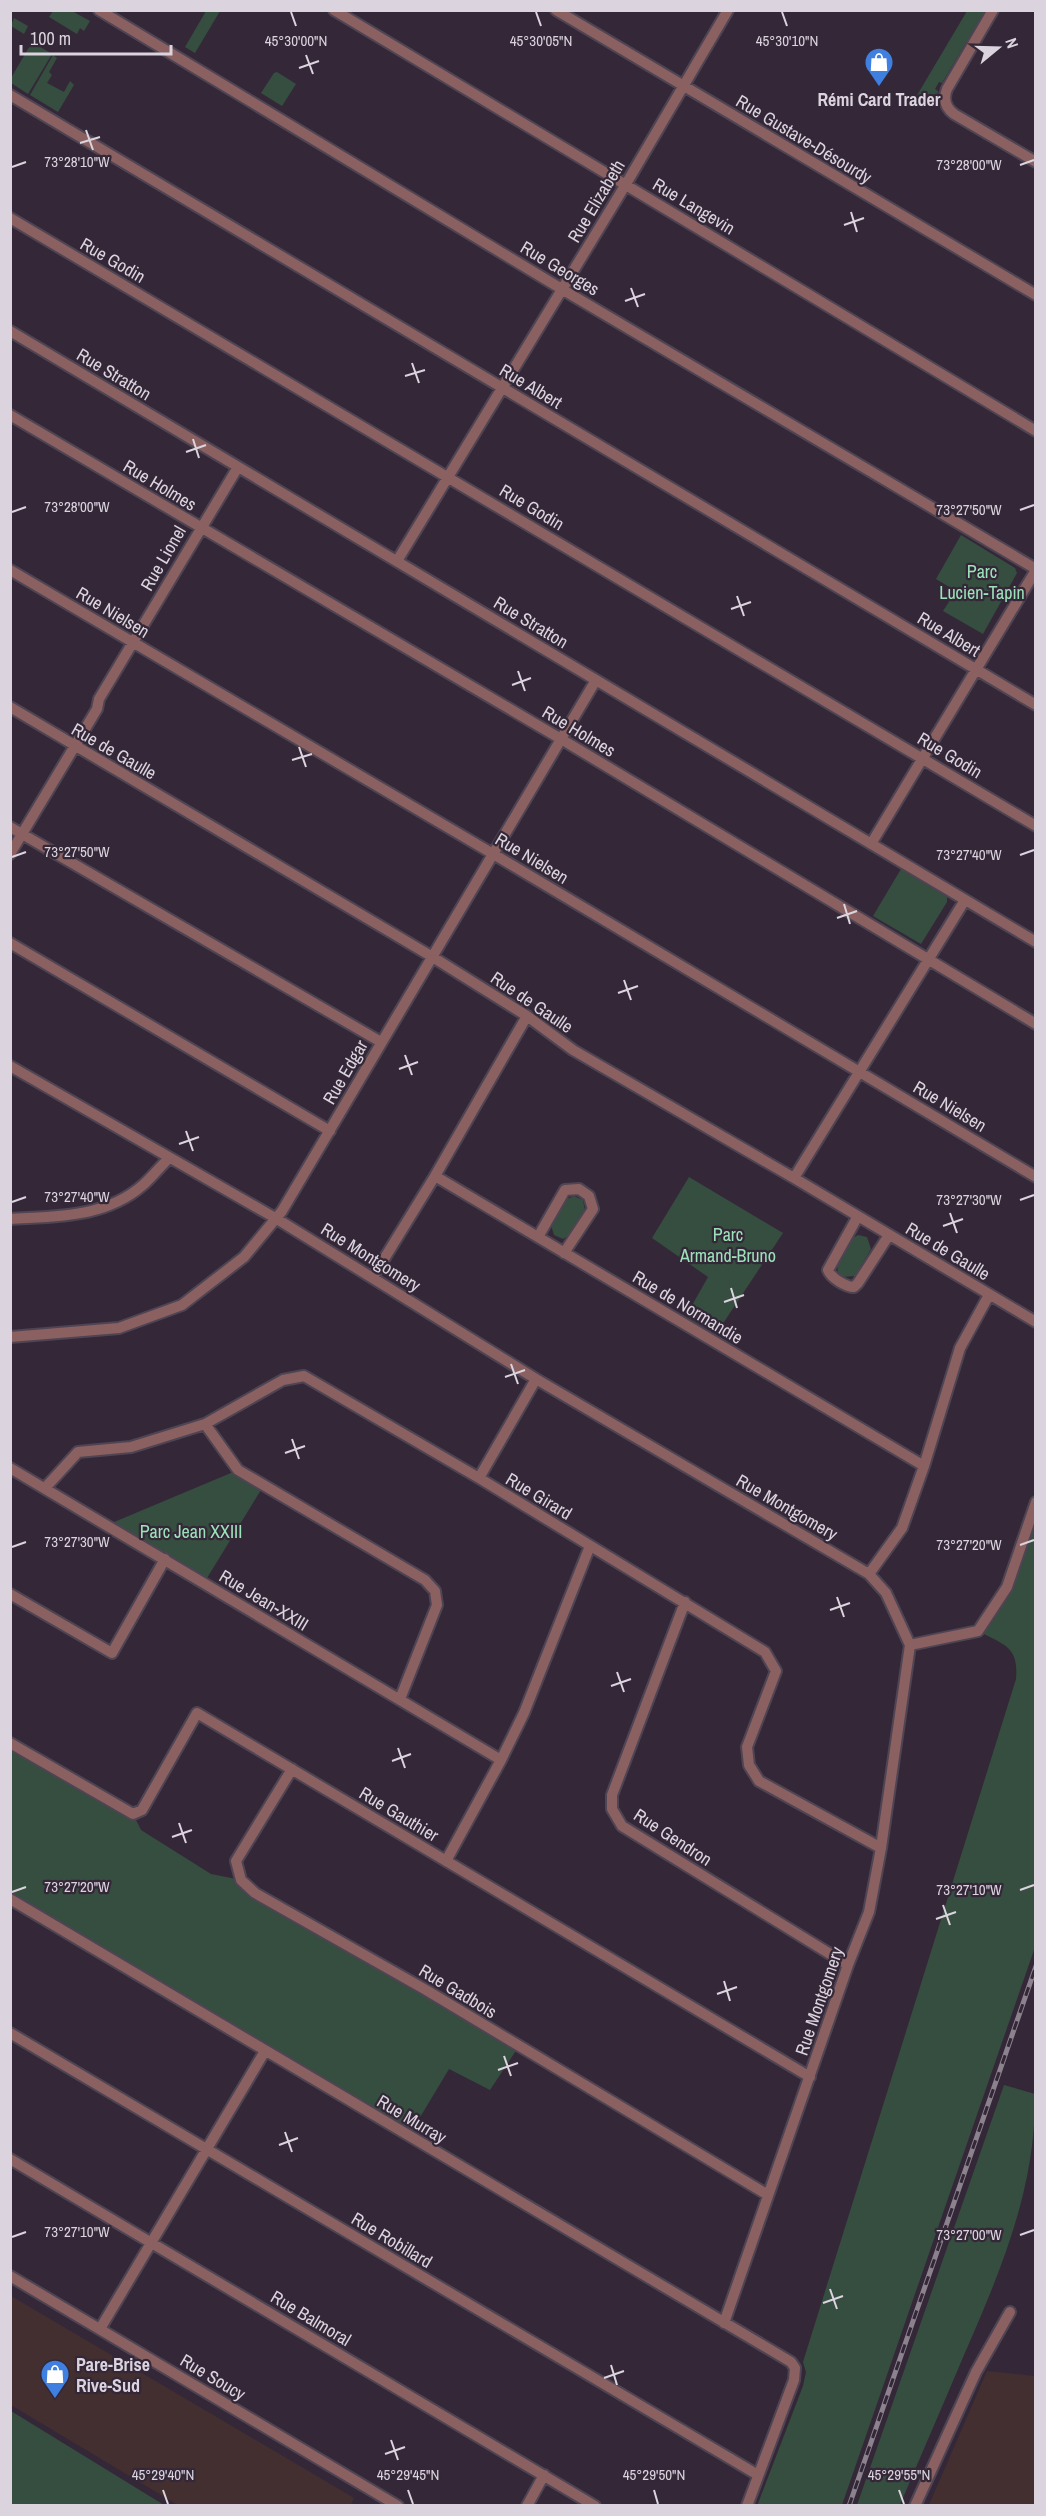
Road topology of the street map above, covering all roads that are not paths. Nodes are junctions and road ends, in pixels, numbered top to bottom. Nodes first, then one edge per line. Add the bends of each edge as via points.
1 (99, 10) edge
2 (334, 10) edge
3 (556, 10) edge
4 (728, 10) edge
5 (993, 10) edge
6 (683, 86) junction
7 (10, 95) edge
8 (1035, 162) edge
9 (626, 184) junction
10 (10, 218) edge
11 (563, 289) junction
12 (1035, 296) edge
13 (10, 331) edge
14 (502, 388) junction
15 (10, 415) edge
16 (1035, 430) edge
17 (238, 467) junction
18 (449, 476) junction
19 (200, 528) junction
20 (397, 561) junction
21 (1035, 569) edge
22 (10, 570) edge
23 (133, 643) junction
24 (975, 669) junction
25 (596, 680) junction
26 (1035, 705) edge
27 (10, 707) edge
28 (561, 739) junction
29 (74, 747) junction
30 (922, 758) junction
31 (10, 826) edge
32 (1035, 826) edge
33 (22, 833) junction
34 (871, 844) junction
35 (10, 854) edge
36 (493, 854) junction
37 (965, 900) junction
38 (1035, 942) edge
39 (10, 943) edge
40 (431, 956) junction
41 (927, 959) junction
42 (527, 1017) junction
43 (1035, 1024) edge
44 (381, 1042) junction
45 (10, 1066) edge
46 (860, 1071) junction
47 (330, 1131) junction
48 (169, 1158) junction
49 (435, 1176) junction
50 (1035, 1177) edge
51 (795, 1178) junction
52 (858, 1216) junction
53 (10, 1219) edge
54 (277, 1219) junction
55 (889, 1235) junction
56 (538, 1237) junction
57 (564, 1252) junction
58 (373, 1277) junction
59 (988, 1295) junction
60 (1035, 1322) edge
61 (10, 1337) edge
62 (536, 1379) junction
63 (205, 1424) junction
64 (924, 1466) junction
65 (10, 1468) edge
66 (479, 1478) junction
67 (45, 1488) junction
68 (1035, 1502) edge
69 (590, 1546) junction
70 (165, 1559) junction
71 (869, 1574) junction
72 (10, 1594) edge
73 (685, 1602) junction
74 (910, 1645) junction
75 (400, 1699) junction
76 (10, 1743) edge
77 (501, 1760) junction
78 (292, 1770) junction
79 (881, 1848) junction
80 (446, 1861) junction
81 (10, 1899) edge
82 (848, 1965) junction
83 (10, 2033) edge
84 (265, 2051) junction
85 (810, 2077) junction
86 (207, 2149) junction
87 (10, 2159) edge
88 (768, 2195) junction
89 (152, 2242) junction
90 (10, 2276) edge
91 (1010, 2312) dead end
92 (724, 2323) junction
93 (100, 2329) junction
94 (544, 2475) junction
95 (758, 2475) junction
96 (398, 2505) edge
97 (527, 2505) edge
98 (595, 2505) edge
99 (747, 2505) edge
100 (915, 2505) edge

1 - 11 street, Rue Georges
2 - 9 street, Rue Langevin
3 - 6 street, Rue Gustave-Désourdy
4 - 6 street, Rue Elizabeth
5 - 8 street via 947,89 945,101 954,114
6 - 9 street, Rue Elizabeth
6 - 12 street, Rue Gustave-Désourdy
7 - 14 street, Rue Albert
9 - 11 street, Rue Elizabeth
9 - 16 street, Rue Langevin
10 - 18 street, Rue Godin
11 - 14 street, Rue Elizabeth
11 - 21 street, Rue Georges
13 - 17 street, Rue Stratton
14 - 18 street, Rue Elizabeth
14 - 24 street, Rue Albert
15 - 19 street, Rue Holmes
17 - 19 street, Rue Lionel
17 - 20 street, Rue Stratton
18 - 20 street, Rue Elizabeth
18 - 30 street, Rue Godin
19 - 23 street, Rue Lionel
19 - 28 street, Rue Holmes
20 - 25 street, Rue Stratton
21 - 24 street
22 - 23 street, Rue Nielsen
23 - 29 street, Rue Lionel
23 - 36 street, Rue Nielsen
24 - 26 street, Rue Albert
24 - 30 street
25 - 28 street, Rue Edgar
25 - 34 street, Rue Stratton
27 - 29 street, Rue de Gaulle
28 - 36 street, Rue Edgar
28 - 41 street, Rue Holmes
29 - 33 street, Rue Lionel
29 - 40 street, Rue de Gaulle
30 - 32 street, Rue Godin
30 - 34 street
31 - 33 street
33 - 35 street, Rue Lionel
33 - 44 street
34 - 37 street, Rue Stratton
36 - 40 street, Rue Edgar
36 - 46 street, Rue Nielsen
37 - 38 street, Rue Stratton
37 - 41 street
39 - 47 street
40 - 42 street, Rue de Gaulle
40 - 44 street, Rue Edgar
41 - 43 street, Rue Holmes
41 - 46 street
42 - 49 street
42 - 51 street, Rue de Gaulle via 573,1050
44 - 47 street, Rue Edgar
45 - 48 street, Rue Montgomery
46 - 50 street, Rue Nielsen
46 - 51 street
47 - 54 street, Rue Edgar
48 - 53 street via 141,1186 94,1212
48 - 54 street, Rue Montgomery
49 - 56 street, Rue de Normandie
49 - 58 street
51 - 52 street, Rue de Gaulle
52 - 55 street, Rue de Gaulle
52 - 55 street via 828,1270 830,1275 850,1287 858,1283
54 - 58 street, Rue Montgomery
54 - 61 street, Rue Edgar via 244,1257 182,1305 119,1328
55 - 59 street, Rue de Gaulle
56 - 57 street, Rue de Normandie
56 - 57 street via 565,1190 579,1189 589,1196 593,1209
57 - 64 street, Rue de Normandie
58 - 62 street, Rue Montgomery
59 - 60 street, Rue de Gaulle
59 - 64 street via 960,1348
62 - 66 street
62 - 71 street, Rue Montgomery
63 - 66 street, Rue Girard via 283,1380 304,1376
63 - 67 street, Rue Girard via 131,1447 78,1452
63 - 75 street via 238,1470 425,1580 435,1591 437,1605
64 - 71 street via 902,1528
65 - 67 street, Rue Jean-XXIII
66 - 69 street, Rue Girard
67 - 70 street, Rue Jean-XXIII
68 - 74 street via 1007,1587 978,1631
69 - 73 street, Rue Girard
69 - 77 street via 524,1713
70 - 72 street via 112,1653
70 - 75 street, Rue Jean-XXIII
71 - 74 street, Rue Montgomery via 886,1593
73 - 79 street, Rue Girard via 765,1652 776,1671 747,1747 749,1765 759,1781
73 - 82 street, Rue Gendron via 612,1795 612,1809 622,1826
74 - 79 street, Rue Montgomery
75 - 77 street, Rue Jean-XXIII
76 - 78 street, Rue Gauthier via 133,1814 142,1810 197,1713
77 - 80 street
78 - 80 street, Rue Gauthier
78 - 88 street, Rue Gadbois via 236,1861 241,1880 255,1893 426,1990
79 - 82 street, Rue Montgomery via 869,1912
80 - 85 street, Rue Gauthier
81 - 84 street, Rue Murray
82 - 85 street, Rue Montgomery
83 - 86 street, Rue Robillard
84 - 86 street
84 - 92 street, Rue Murray
85 - 88 street, Rue Montgomery
86 - 89 street
86 - 95 street, Rue Robillard
87 - 89 street, Rue Balmoral
88 - 92 street, Rue Montgomery
89 - 93 street
89 - 94 street, Rue Balmoral
90 - 93 street, Rue Soucy
91 - 100 street via 976,2372
92 - 95 street, Rue Murray via 795,2368
93 - 96 street, Rue Soucy
94 - 97 street
94 - 98 street, Rue Balmoral
95 - 99 street

